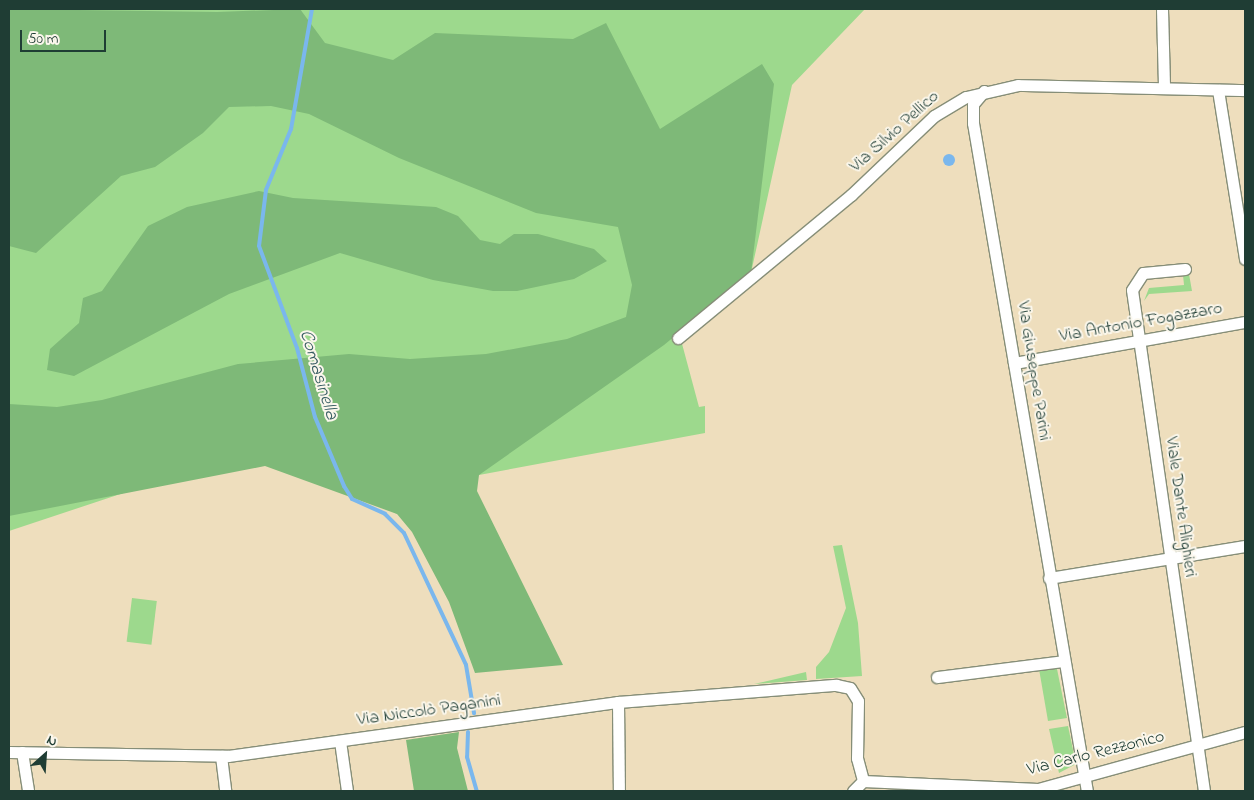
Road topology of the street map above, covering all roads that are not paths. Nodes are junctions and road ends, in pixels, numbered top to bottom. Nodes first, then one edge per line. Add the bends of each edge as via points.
1 (1162, 9) edge
2 (1164, 86) junction
3 (1218, 90) junction
4 (1245, 90) edge
5 (984, 91) junction
6 (1241, 207) edge
7 (1245, 259) edge
8 (1185, 269) dead end
9 (1245, 322) edge
10 (678, 338) dead end
11 (1138, 341) junction
12 (1014, 363) junction
13 (1245, 546) edge
14 (1170, 559) junction
15 (1049, 578) junction
16 (1063, 661) junction
17 (937, 677) dead end
18 (618, 702) junction
19 (1245, 732) edge
20 (340, 741) junction
21 (1198, 746) junction
22 (9, 752) edge
23 (22, 752) junction
24 (221, 756) junction
25 (1085, 778) junction
26 (863, 781) junction
27 (28, 791) edge
28 (225, 791) edge
29 (347, 791) edge
30 (619, 791) edge
31 (853, 791) edge
32 (1087, 791) edge
33 (1204, 791) edge

1 - 2 street
2 - 3 street, Via Silvio Pellico
2 - 5 street, Via Silvio Pellico via 1018,85
3 - 4 street, Via Silvio Pellico
3 - 6 street
5 - 10 street, Via Silvio Pellico via 934,116 844,201
5 - 12 street, Via Giuseppe Parini via 972,112
6 - 7 street
8 - 11 street, Viale Dante Alighieri via 1147,272 1134,280
9 - 11 street, Via Antonio Fogazzaro
11 - 12 street, Via Antonio Fogazzaro
11 - 14 street, Viale Dante Alighieri
12 - 15 street, Via Giuseppe Parini
13 - 14 street
14 - 15 street
14 - 21 street, Viale Dante Alighieri
15 - 16 street, Via Giuseppe Parini
16 - 17 street
16 - 25 street, Via Giuseppe Parini
18 - 20 street, Via Niccolò Paganini
18 - 26 street, Via Niccolò Paganini via 836,686 853,690 858,701 857,758
18 - 30 street
19 - 21 street, Via Carlo Rezzonico
20 - 24 street, Via Niccolò Paganini
20 - 29 street
21 - 25 street, Via Carlo Rezzonico
21 - 33 street, Viale Dante Alighieri
22 - 23 street, Via Niccolò Paganini
23 - 24 street, Via Niccolò Paganini
23 - 27 street
24 - 28 street
25 - 26 street, Via Carlo Rezzonico via 1014,790
25 - 32 street, Via Giuseppe Parini
26 - 31 street

